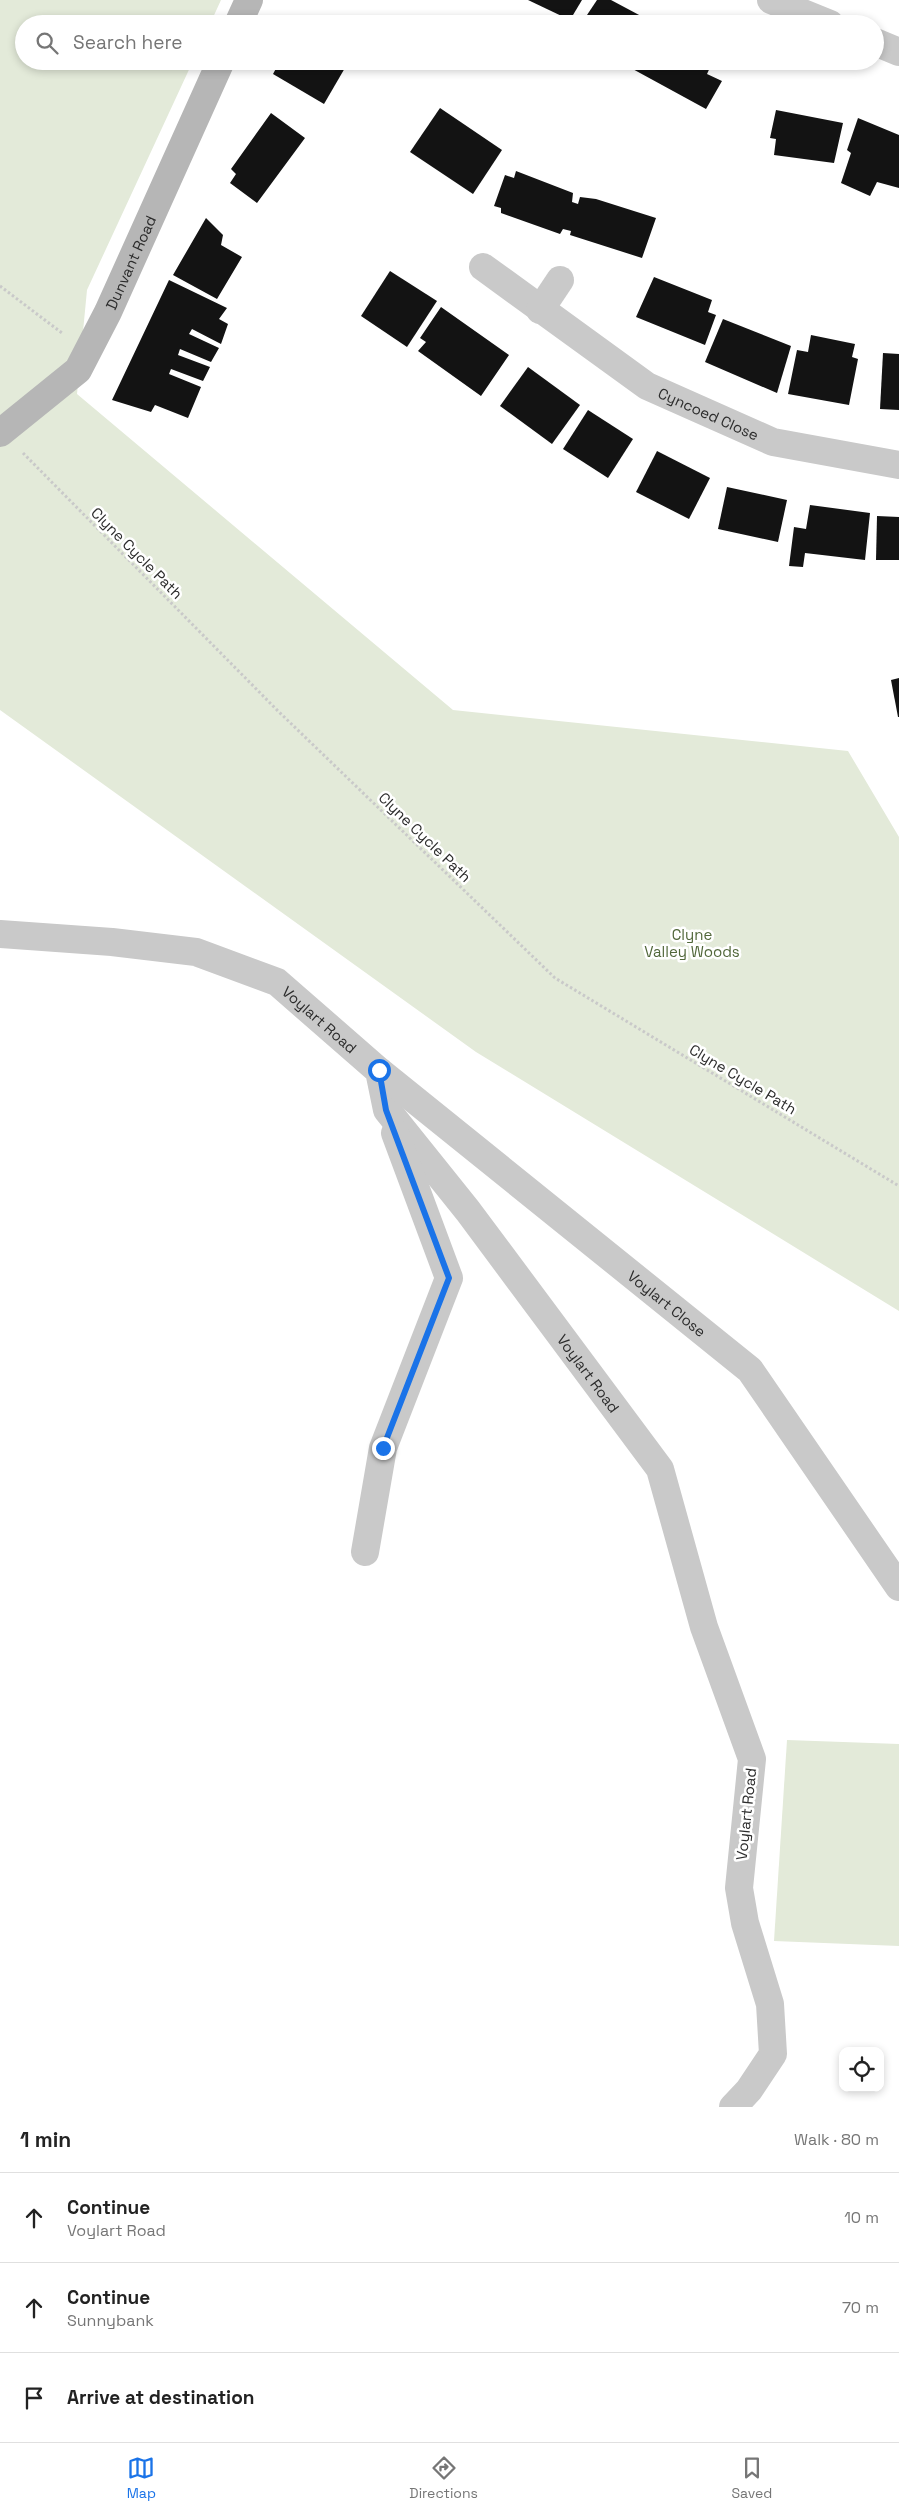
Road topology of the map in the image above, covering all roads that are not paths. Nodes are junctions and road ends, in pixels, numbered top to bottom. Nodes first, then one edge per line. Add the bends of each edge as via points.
1 (249, 0) edge
2 (770, 0) edge
3 (242, 15) edge
4 (808, 15) edge
5 (217, 70) edge
6 (483, 267) dead end
7 (560, 280) dead end
8 (540, 310) junction
9 (9, 439) edge
10 (899, 465) edge
11 (0, 934) edge
12 (379, 1070) junction
13 (386, 1110) junction
14 (365, 1552) dead end
15 (899, 1587) edge
16 (733, 2107) edge

1 - 3 main road
2 - 4 street
5 - 9 main road, Dunvant Road via 108,312 78,370
6 - 8 street, Cyncoed Close
7 - 8 street
8 - 10 street, Cyncoed Close via 647,386 773,442
11 - 12 street, Voylart Road via 196,952 277,982
12 - 13 street, Voylart Road
12 - 15 street, Voylart Close via 750,1370
13 - 14 street via 449,1278 383,1448
13 - 16 street, Voylart Road via 468,1212 660,1469 704,1628 752,1759 738,1888 745,1923 770,2004 772,2054 749,2090

